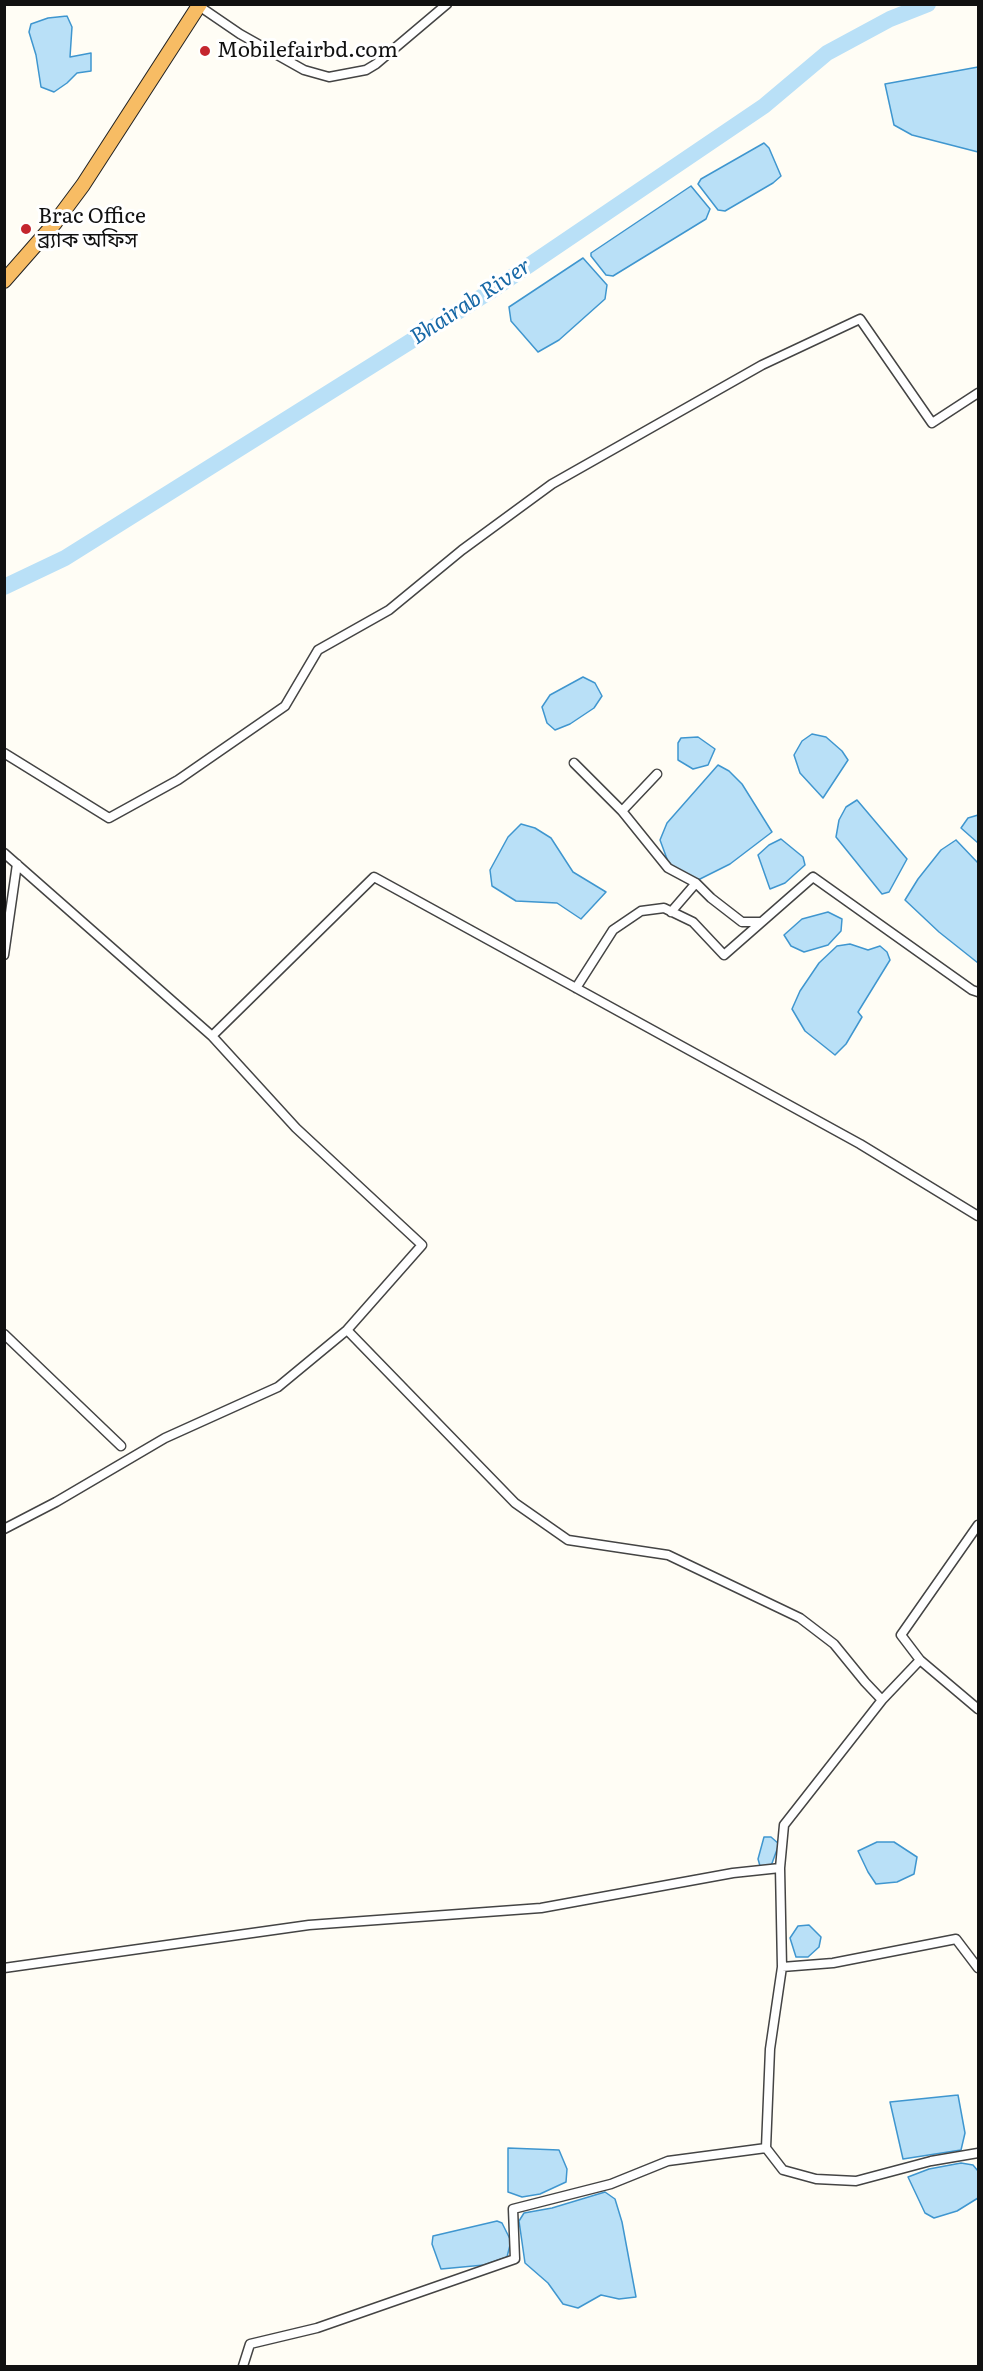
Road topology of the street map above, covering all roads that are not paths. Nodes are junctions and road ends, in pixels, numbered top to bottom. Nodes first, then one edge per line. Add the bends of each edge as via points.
1 (447, 4) edge
2 (199, 5) edge
3 (4, 281) edge
4 (978, 393) edge
5 (4, 753) edge
6 (574, 763) dead end
7 (657, 774) dead end
8 (622, 811) junction
9 (4, 853) edge
10 (17, 864) junction
11 (696, 883) junction
12 (671, 912) junction
13 (761, 922) junction
14 (4, 955) edge
15 (576, 988) junction
16 (978, 993) edge
17 (212, 1036) junction
18 (978, 1216) edge
19 (347, 1330) junction
20 (4, 1334) edge
21 (121, 1446) dead end
22 (978, 1525) edge
23 (4, 1528) edge
24 (920, 1660) junction
25 (882, 1700) junction
26 (978, 1709) edge
27 (780, 1868) junction
28 (782, 1967) junction
29 (4, 1968) edge
30 (978, 1968) edge
31 (766, 2148) junction
32 (978, 2153) edge
33 (243, 2367) edge

1 - 2 street via 376,64 366,70 329,77 304,70 240,34
2 - 3 highway via 83,185
4 - 5 street via 932,423 860,319 762,365 552,484 389,610 318,650 285,706 177,780 109,818
6 - 8 street
7 - 8 street
8 - 11 street via 668,868
9 - 10 street
10 - 14 street
10 - 17 street
11 - 12 street
11 - 13 street via 742,922
12 - 13 street via 693,922 724,955
12 - 15 street via 664,908 641,911 613,930
13 - 16 street via 813,877
15 - 17 street via 374,877
15 - 18 street via 860,1144
17 - 19 street via 296,1128 422,1245
19 - 23 street via 278,1388 165,1438
19 - 25 street via 515,1503 568,1540 668,1555 800,1618 834,1644
20 - 21 street
22 - 24 street via 901,1635
24 - 25 street
24 - 26 street
25 - 27 street via 784,1826
27 - 28 street
27 - 29 street via 541,1908 309,1924
28 - 30 street via 833,1963 956,1939
28 - 31 street via 770,2049
31 - 32 street via 783,2170 816,2179 856,2181
31 - 33 street via 668,2161 611,2184 513,2209 515,2259 317,2328 250,2344

